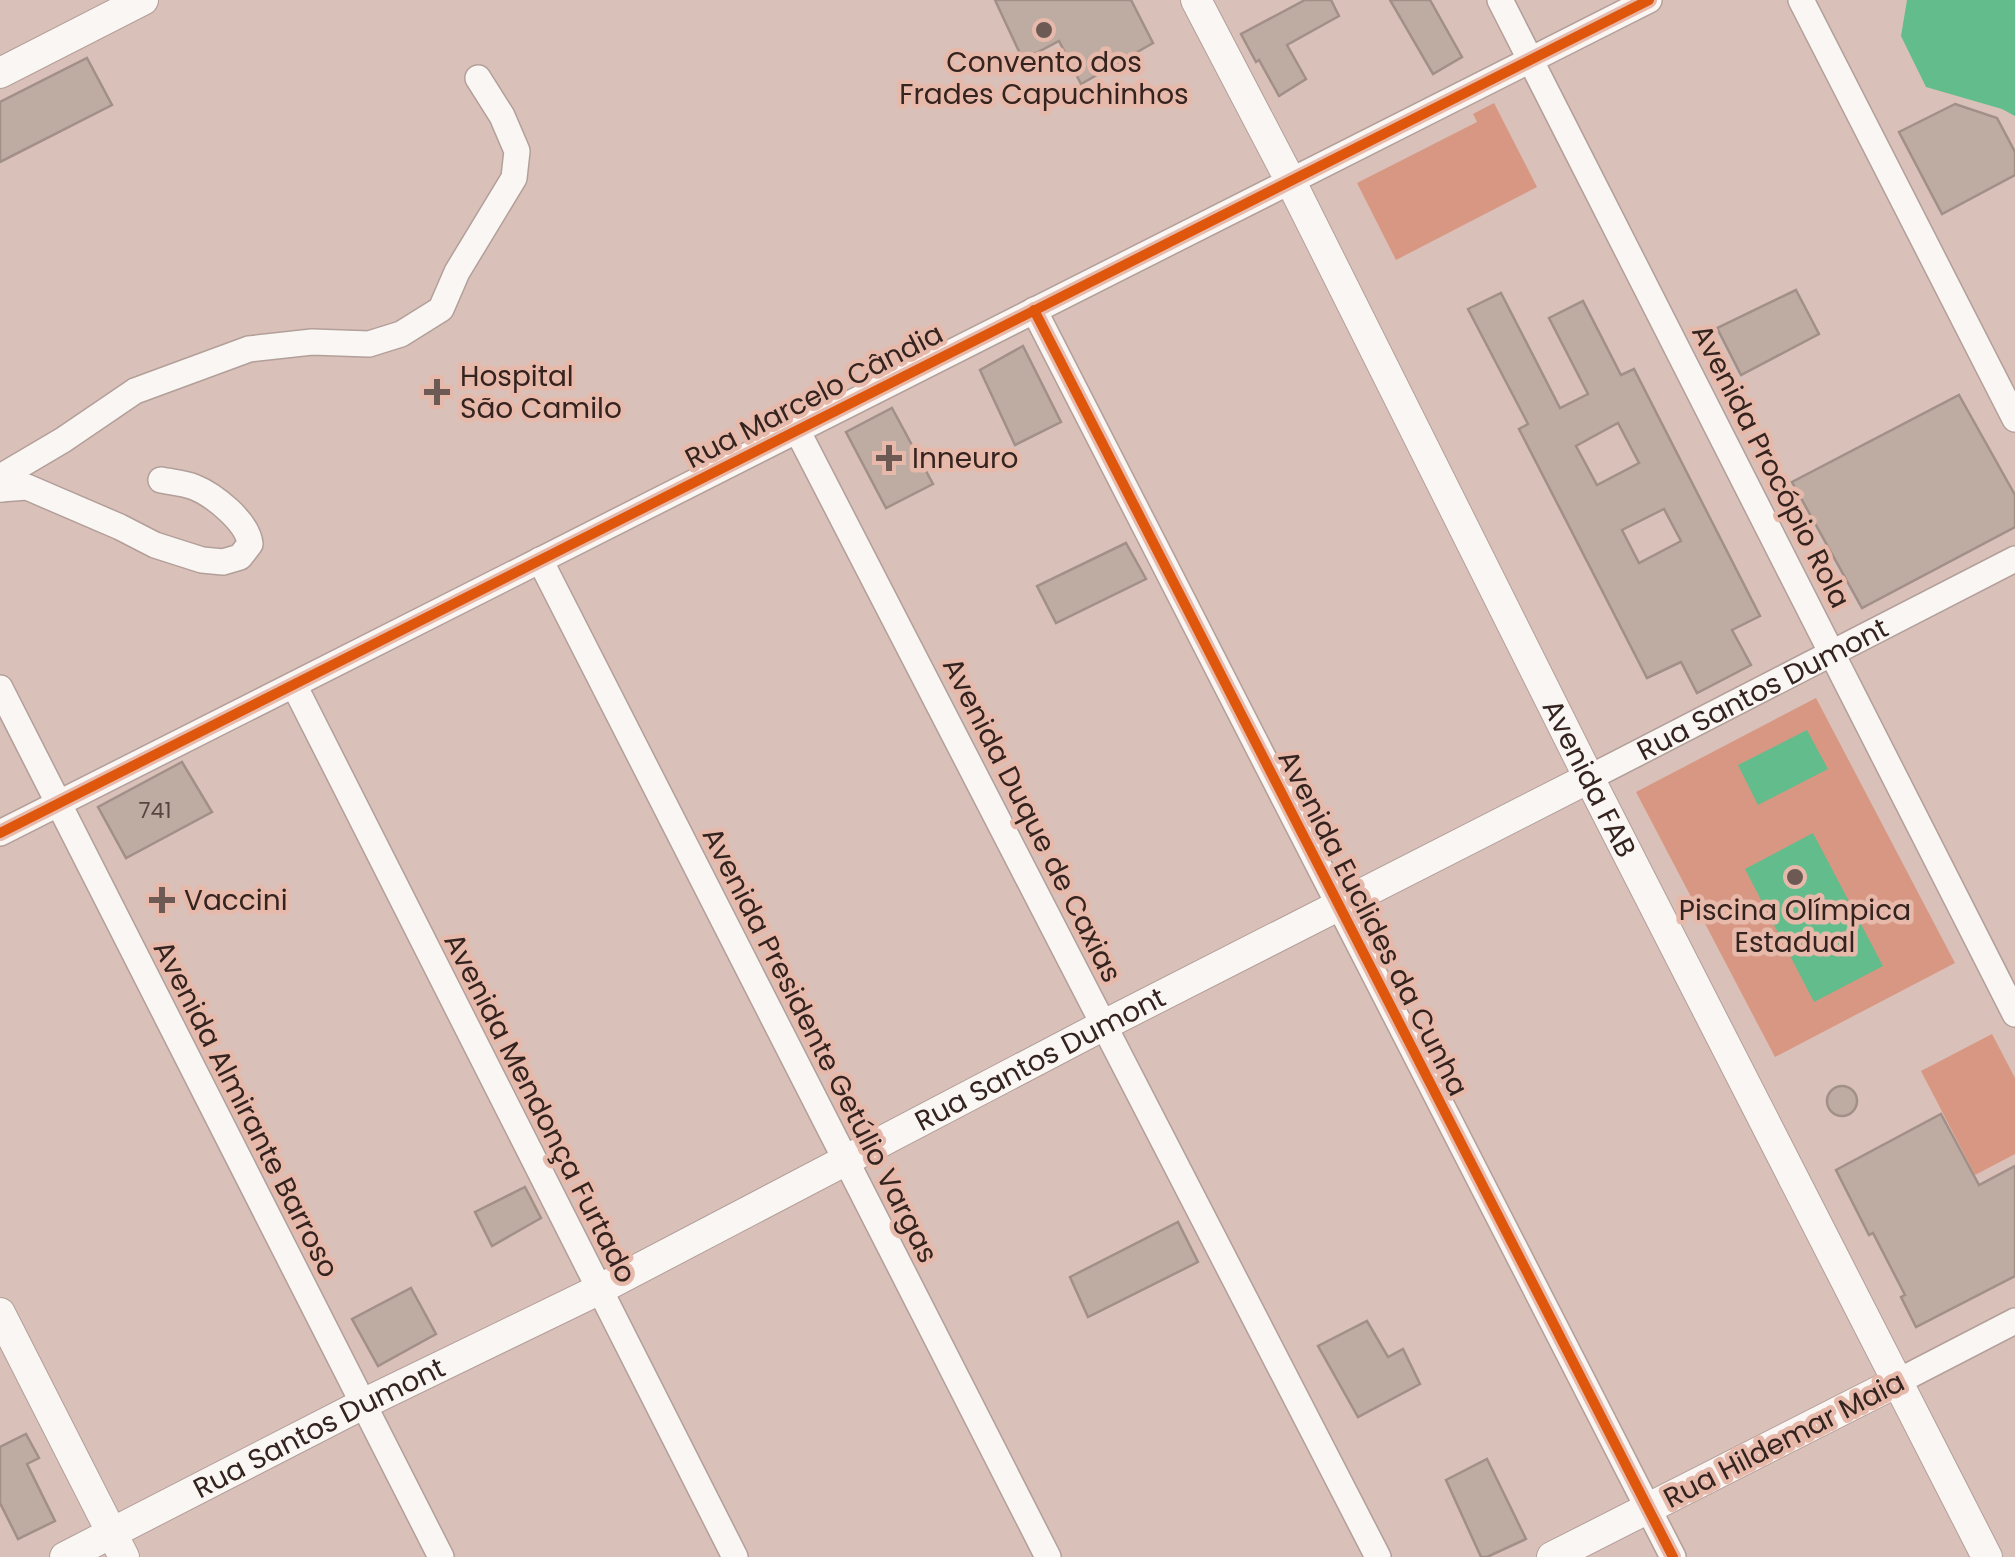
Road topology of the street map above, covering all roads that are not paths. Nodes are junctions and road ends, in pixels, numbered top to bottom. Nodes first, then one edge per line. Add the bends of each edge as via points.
1 (143, 0) edge
2 (1196, 0) edge
3 (1500, 0) edge
4 (1649, 0) edge
5 (1801, 0) edge
6 (1530, 60) junction
7 (0, 74) edge
8 (478, 78) dead end
9 (1290, 180) junction
10 (1034, 310) junction
11 (2015, 419) edge
12 (797, 430) junction
13 (160, 480) dead end
14 (1, 489) edge
15 (2015, 558) edge
16 (540, 560) junction
17 (1832, 652) junction
18 (294, 685) junction
19 (0, 688) edge
20 (1589, 778) junction
21 (58, 804) junction
22 (0, 833) edge
23 (1339, 905) junction
24 (2015, 1014) edge
25 (1104, 1025) junction
26 (844, 1160) junction
27 (598, 1290) junction
28 (0, 1314) edge
29 (2015, 1321) edge
30 (1898, 1382) junction
31 (363, 1404) junction
32 (1648, 1510) junction
33 (118, 1545) edge
34 (65, 1557) edge
35 (440, 1557) edge
36 (735, 1557) edge
37 (1048, 1557) edge
38 (1378, 1557) edge
39 (1552, 1557) edge
40 (1672, 1557) edge
41 (1987, 1557) edge

1 - 7 main road
2 - 9 main road, Avenida FAB
3 - 6 street, Avenida Procópio Rola
4 - 6 street, Rua Marcelo Cândia
5 - 11 street
6 - 9 street, Rua Marcelo Cândia
6 - 17 street, Avenida Procópio Rola
8 - 14 street via 517,151 514,178 442,309 369,344 250,349 135,391 7,472
9 - 10 street, Rua Marcelo Cândia
9 - 20 main road, Avenida FAB
10 - 12 street, Rua Marcelo Cândia
10 - 23 street, Avenida Euclides da Cunha
12 - 16 street, Rua Marcelo Cândia
12 - 25 street, Avenida Duque de Caxias
13 - 14 street via 194,487 234,514 250,544 224,562 202,560 28,487
15 - 17 street, Rua Santos Dumont
16 - 18 street, Rua Marcelo Cândia
16 - 26 street, Avenida Presidente Getúlio Vargas
17 - 20 street, Rua Santos Dumont
17 - 24 street, Avenida Procópio Rola
18 - 21 street, Rua Marcelo Cândia
18 - 27 street, Avenida Mendonça Furtado
19 - 21 street, Avenida Almirante Barroso
20 - 23 main road, Rua Santos Dumont
20 - 30 main road, Avenida FAB
21 - 22 street, Rua Marcelo Cândia
21 - 31 street, Avenida Almirante Barroso
23 - 25 main road, Rua Santos Dumont
23 - 32 street, Avenida Euclides da Cunha
25 - 26 main road, Rua Santos Dumont
25 - 38 street, Avenida Duque de Caxias
26 - 27 main road, Rua Santos Dumont
26 - 37 street, Avenida Presidente Getúlio Vargas
27 - 31 main road, Rua Santos Dumont
27 - 36 street, Avenida Mendonça Furtado
28 - 33 main road
29 - 30 street, Rua Hildemar Maia
30 - 32 main road, Rua Hildemar Maia
30 - 41 main road, Avenida FAB
31 - 33 main road, Rua Santos Dumont
31 - 35 street, Avenida Almirante Barroso
32 - 39 main road, Rua Hildemar Maia
32 - 40 street, Avenida Euclides da Cunha
33 - 34 main road, Rua Santos Dumont

